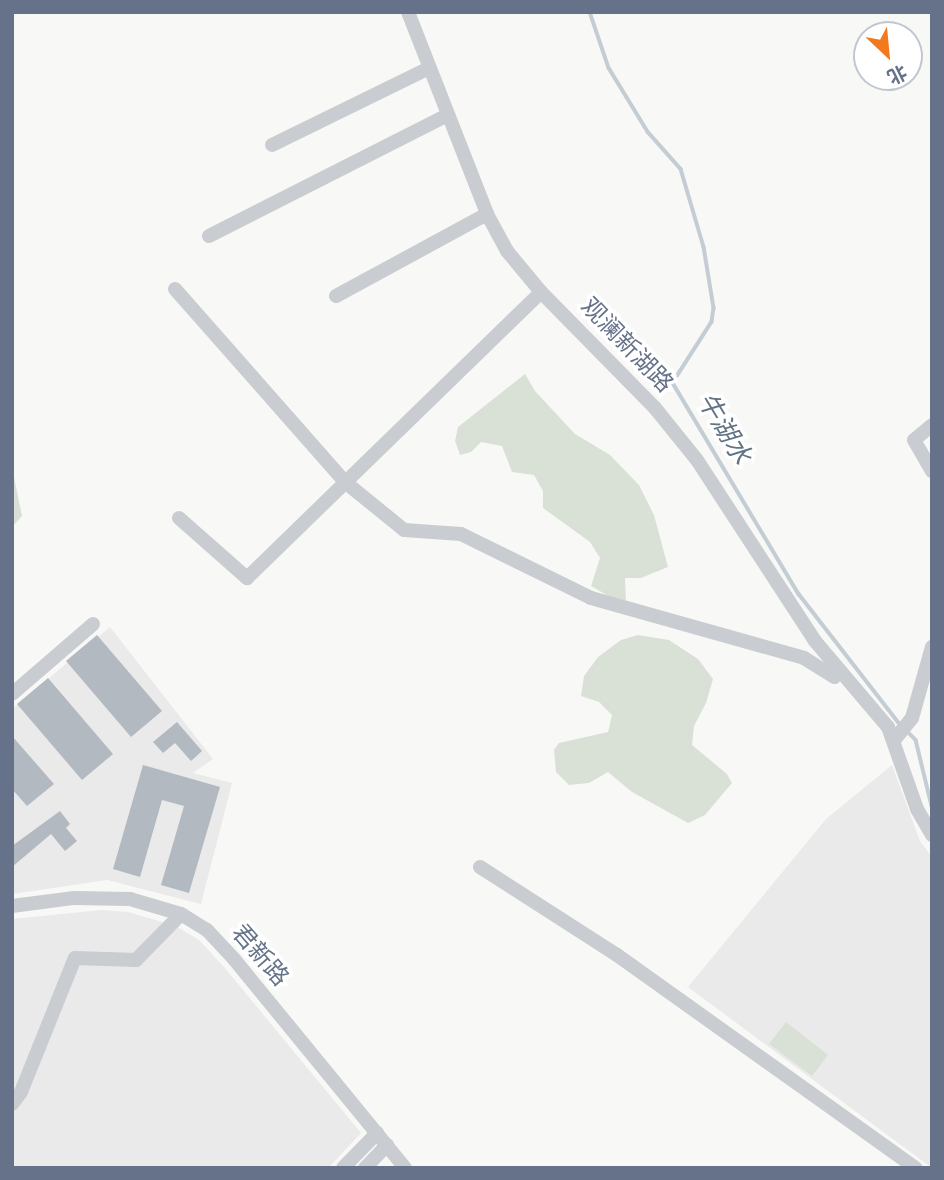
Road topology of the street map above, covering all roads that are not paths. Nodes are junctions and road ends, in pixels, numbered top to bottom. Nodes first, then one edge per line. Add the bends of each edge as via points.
1 (408, 12) edge
2 (429, 68) junction
3 (447, 115) junction
4 (272, 145) dead end
5 (487, 214) junction
6 (209, 236) dead end
7 (175, 289) dead end
8 (541, 292) junction
9 (336, 296) dead end
10 (932, 425) edge
11 (932, 471) edge
12 (345, 482) junction
13 (179, 517) dead end
14 (93, 624) dead end
15 (932, 647) edge
16 (835, 677) dead end
17 (12, 694) edge
18 (897, 736) junction
19 (932, 835) edge
20 (480, 867) dead end
21 (12, 906) edge
22 (181, 914) junction
23 (12, 1104) edge
24 (377, 1133) junction
25 (387, 1145) junction
26 (343, 1168) edge
27 (365, 1168) edge
28 (405, 1168) edge
29 (916, 1168) edge

1 - 2 street, 观澜新湖路
2 - 3 street, 观澜新湖路
2 - 4 street
3 - 5 street, 观澜新湖路
3 - 6 street
5 - 8 street, 观澜新湖路 via 507,251
5 - 9 street
7 - 12 street
8 - 12 street
8 - 18 street, 观澜新湖路 via 677,434 815,641
10 - 11 street via 914,440
12 - 13 street via 247,578
12 - 16 street via 404,530 461,534 591,598 804,658
14 - 17 street
15 - 18 street via 912,718
18 - 19 street, 观澜新湖路 via 917,809
20 - 29 street via 628,963
21 - 22 street, 君新路 via 101,897 130,899
22 - 23 street via 136,960 75,958 21,1092
22 - 24 street, 君新路 via 207,930 234,959
24 - 25 street, 君新路
24 - 26 street
25 - 27 street
25 - 28 street, 君新路

